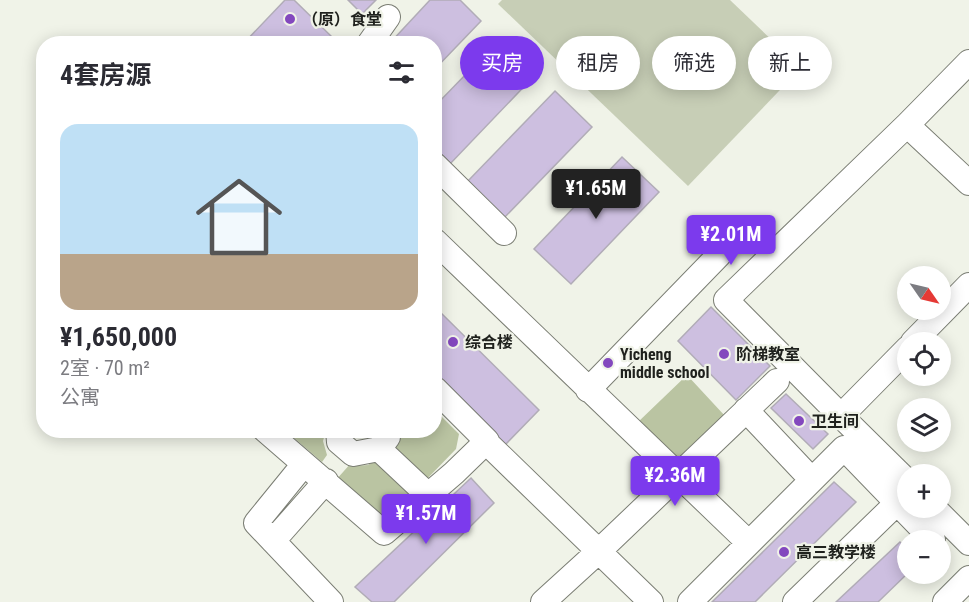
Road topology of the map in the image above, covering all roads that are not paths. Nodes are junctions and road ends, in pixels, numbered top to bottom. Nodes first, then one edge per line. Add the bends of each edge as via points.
1 (388, 17) dead end
2 (375, 36) edge
3 (969, 62) edge
4 (907, 125) junction
5 (442, 173) edge
6 (969, 183) edge
7 (504, 233) dead end
8 (442, 248) edge
9 (719, 255) dead end
10 (969, 285) edge
11 (924, 332) edge
12 (897, 359) edge
13 (777, 381) dead end
14 (588, 390) junction
15 (442, 396) edge
16 (746, 410) junction
17 (841, 416) junction
18 (275, 438) edge
19 (342, 440) edge
20 (383, 440) edge
21 (486, 442) junction
22 (897, 471) edge
23 (316, 474) junction
24 (678, 475) junction
25 (812, 480) junction
26 (428, 495) junction
27 (897, 503) joint
28 (912, 518) edge
29 (944, 518) edge
30 (923, 530) edge
31 (749, 543) junction
32 (969, 543) edge
33 (599, 551) junction
34 (969, 578) edge
35 (331, 602) edge
36 (543, 602) edge
37 (651, 602) edge
38 (690, 602) edge
39 (795, 602) edge
40 (945, 602) edge

1 - 2 street
3 - 4 street
4 - 6 street
4 - 17 street via 726,300
5 - 7 street
8 - 14 street
9 - 14 street
10 - 11 street
12 - 17 street
13 - 16 street
14 - 24 street
15 - 21 street
16 - 24 street
16 - 25 street
17 - 22 street
18 - 23 street
19 - 20 street via 353,454
19 - 23 street
20 - 26 street
21 - 26 street
21 - 33 street
23 - 26 street via 384,533
23 - 35 street via 273,541
24 - 31 street
24 - 33 street
25 - 27 street via 844,448
25 - 31 street
27 - 39 street
28 - 30 street
29 - 32 street
31 - 38 street
33 - 36 street
33 - 37 street
34 - 40 street

